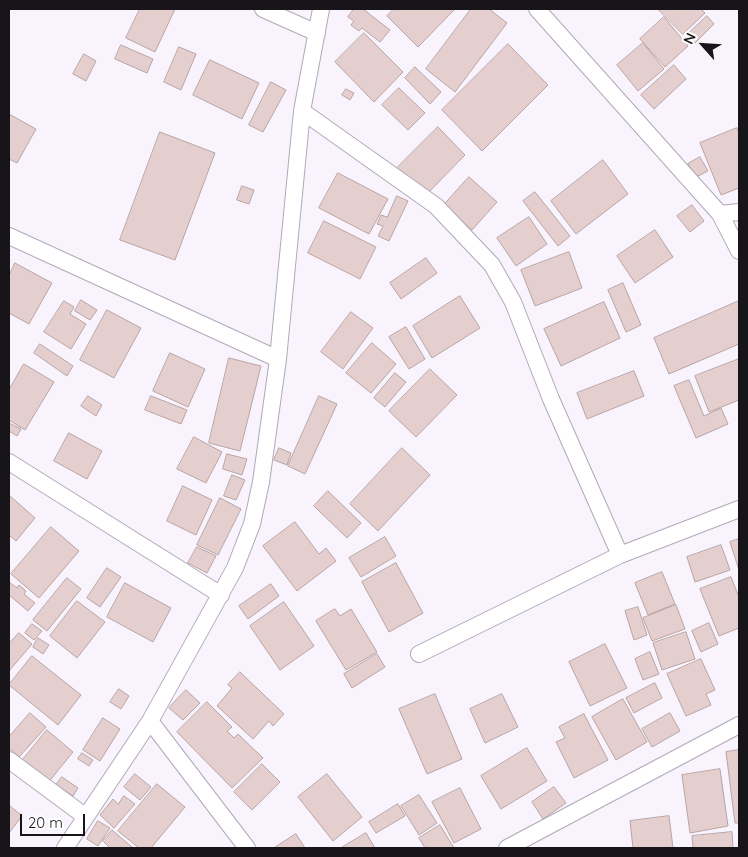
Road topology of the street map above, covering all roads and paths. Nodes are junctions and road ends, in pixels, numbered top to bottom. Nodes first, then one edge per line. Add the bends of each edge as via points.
1 (263, 9) edge
2 (321, 9) edge
3 (537, 9) edge
4 (317, 33) junction
5 (302, 111) junction
6 (739, 212) edge
7 (720, 214) junction
8 (9, 236) edge
9 (739, 251) edge
10 (278, 359) junction
11 (9, 462) edge
12 (739, 509) edge
13 (620, 555) junction
14 (221, 595) junction
15 (418, 654) dead end
16 (150, 721) junction
17 (739, 725) edge
18 (9, 760) edge
19 (86, 817) junction
20 (65, 848) edge
21 (247, 848) edge
22 (507, 848) edge

1 - 4 street
2 - 4 street
3 - 7 street
4 - 5 street
5 - 10 street
5 - 13 street via 436,206 492,265 513,302 551,399
6 - 7 street
7 - 9 street
8 - 10 street
10 - 14 street via 252,524
11 - 14 street
12 - 13 street
13 - 15 street
14 - 16 street
16 - 19 street
16 - 21 street
17 - 22 street
18 - 19 street
19 - 20 street

